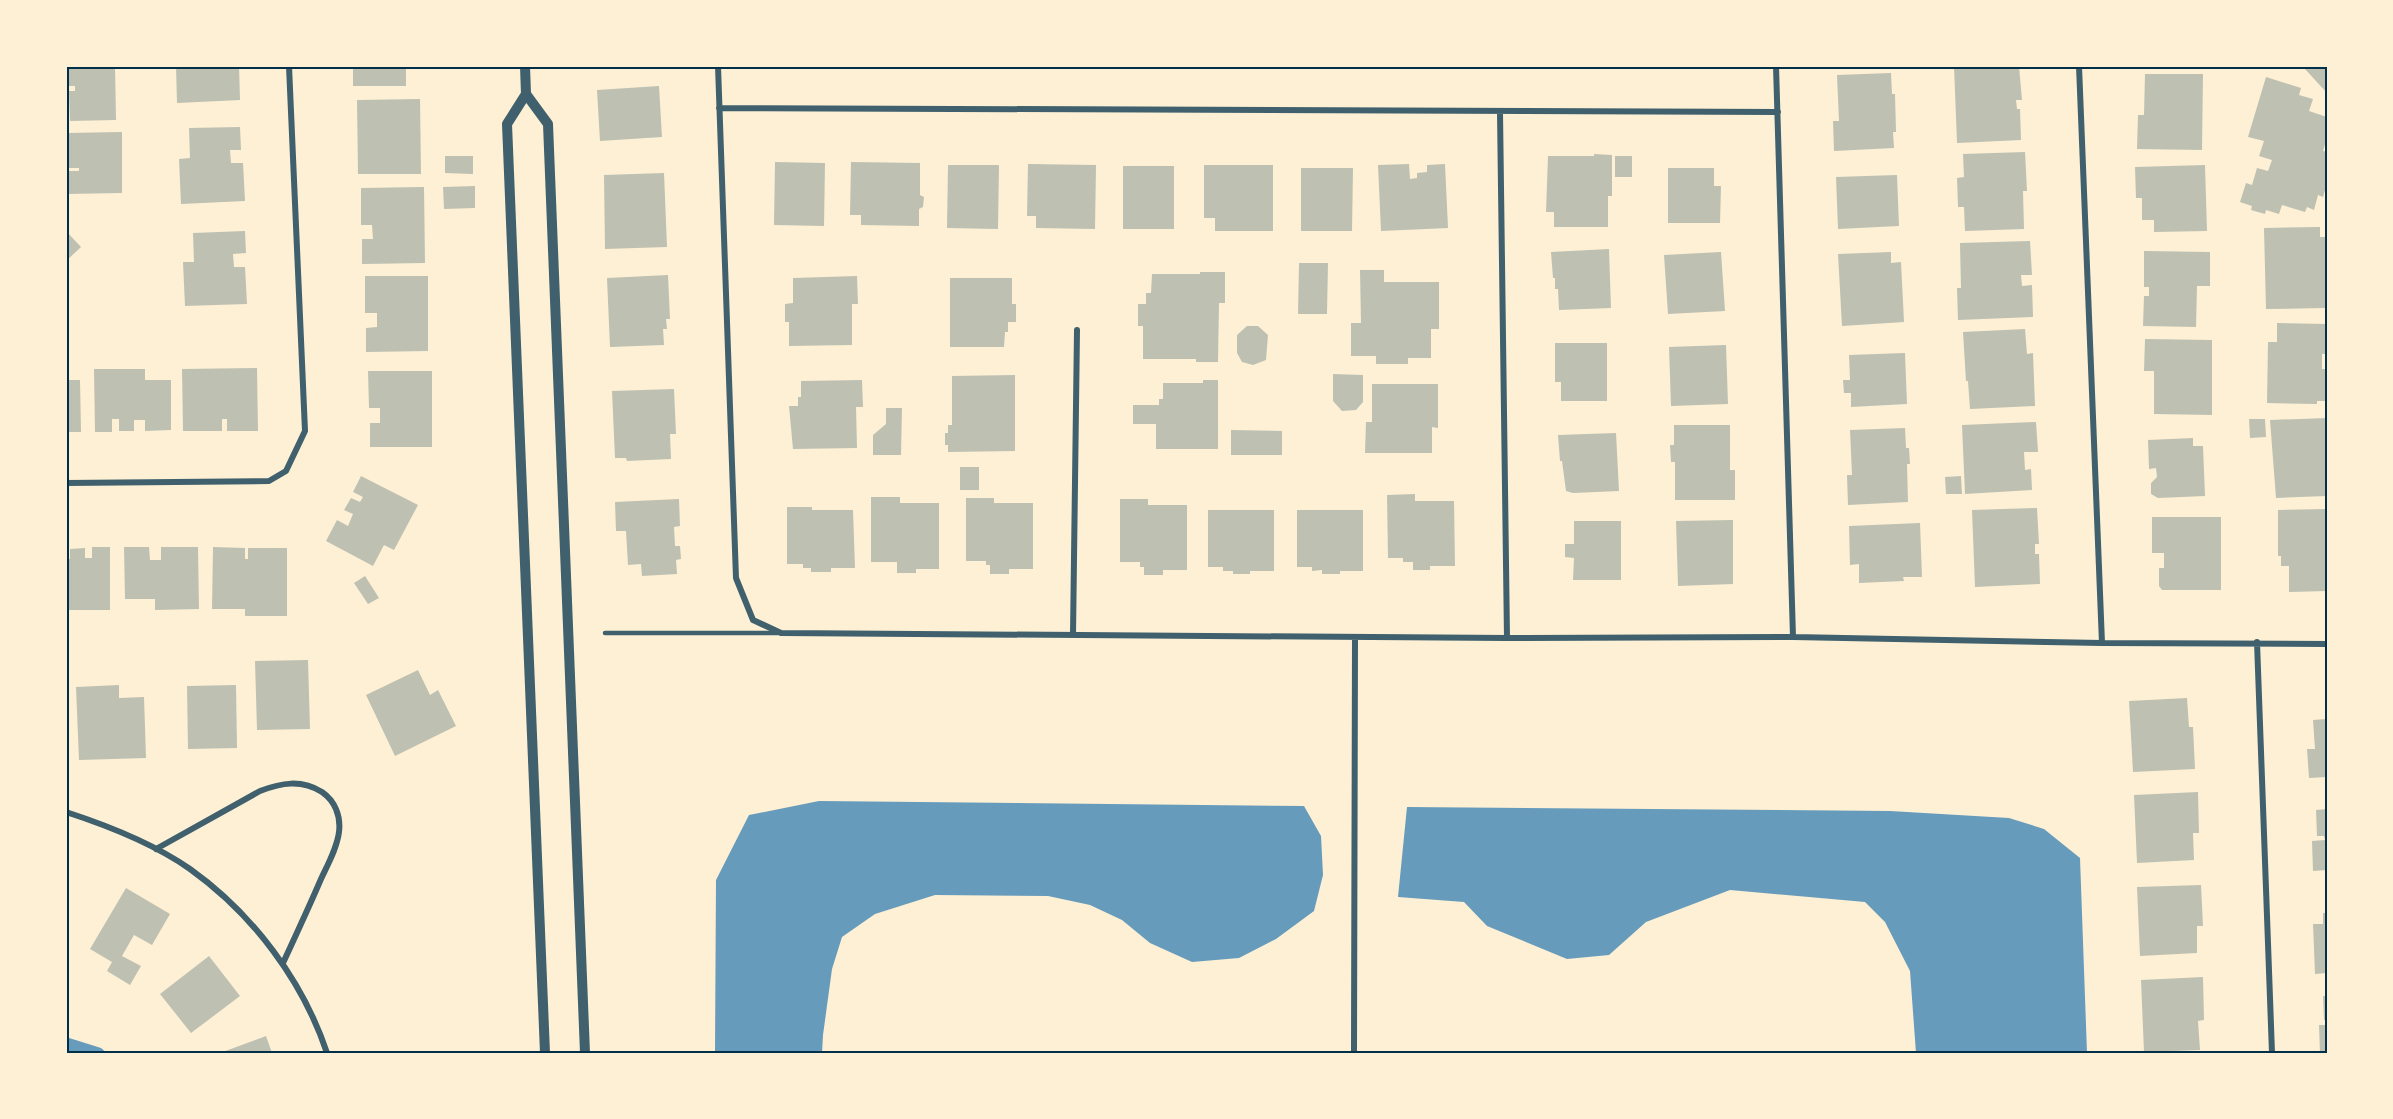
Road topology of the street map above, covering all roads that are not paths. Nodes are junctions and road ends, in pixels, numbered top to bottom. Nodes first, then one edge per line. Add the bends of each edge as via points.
1 (289, 66) edge
2 (525, 66) edge
3 (718, 66) edge
4 (1776, 66) edge
5 (2079, 66) edge
6 (526, 94) junction
7 (719, 108) junction
8 (1778, 111) junction
9 (1500, 112) junction
10 (1077, 330) dead end
11 (66, 483) edge
12 (605, 633) dead end
13 (781, 633) junction
14 (1073, 635) junction
15 (1356, 637) junction
16 (1793, 637) junction
17 (1507, 638) junction
18 (2257, 642) junction
19 (2102, 643) junction
20 (2327, 644) edge
21 (66, 812) edge
22 (156, 849) junction
23 (283, 963) junction
24 (327, 1053) edge
25 (545, 1053) edge
26 (585, 1053) edge
27 (1354, 1053) edge
28 (2272, 1053) edge

1 - 11 street via 304,431 286,471 269,481
2 - 6 street
3 - 7 street
4 - 8 street
5 - 19 street
6 - 25 street via 507,123
6 - 26 street via 549,124
7 - 9 street
7 - 13 street via 736,578 753,620
8 - 9 street
8 - 16 street
9 - 17 street
10 - 14 street
12 - 13 lane
13 - 14 street
14 - 15 street
15 - 17 street
15 - 27 street
16 - 17 street
16 - 19 street
18 - 19 street
18 - 20 street
18 - 28 street
21 - 22 street
22 - 23 street via 216,890
22 - 23 street via 275,786 301,783 326,795 336,807 339,819 337,844
23 - 24 street via 313,1013

